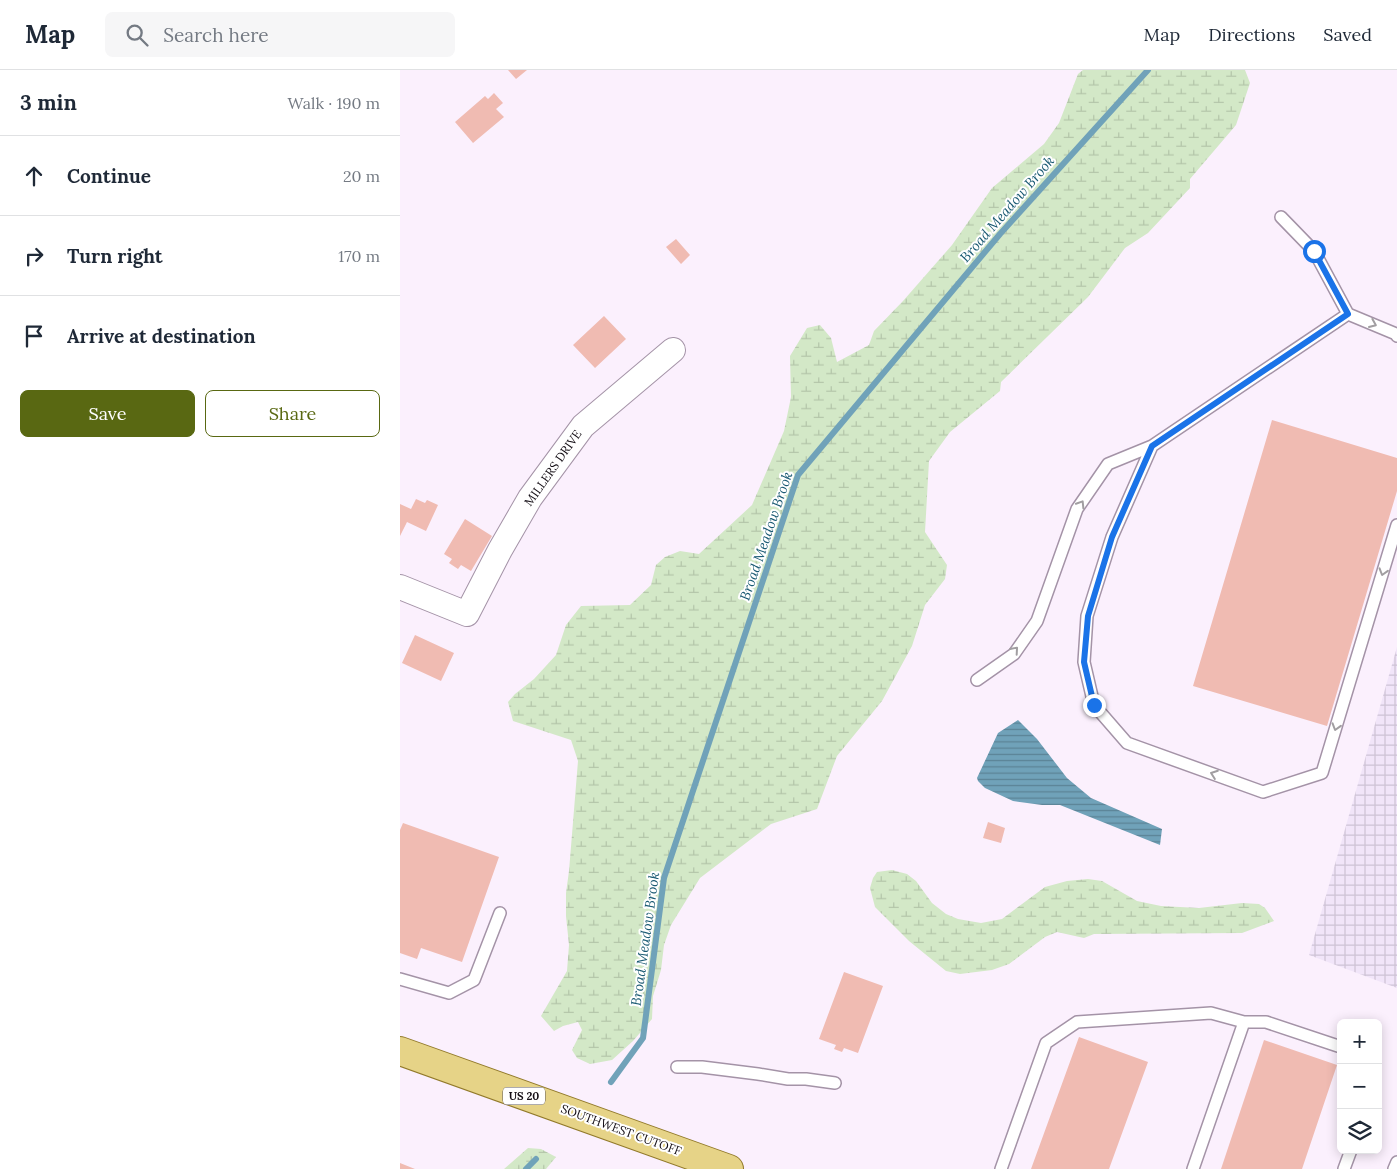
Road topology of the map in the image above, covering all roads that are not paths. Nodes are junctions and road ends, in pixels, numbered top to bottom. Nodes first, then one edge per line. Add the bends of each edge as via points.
1 (1281, 217) dead end
2 (1348, 314) junction
3 (1397, 336) edge
4 (673, 350) dead end
5 (1152, 446) junction
6 (1397, 525) edge
7 (400, 587) edge
8 (976, 680) dead end
9 (500, 913) dead end
10 (400, 979) edge
11 (1244, 1022) junction
12 (1337, 1046) edge
13 (400, 1051) edge
14 (677, 1067) dead end
15 (835, 1083) dead end
16 (1350, 1154) edge
17 (1397, 1162) edge
18 (729, 1169) edge
19 (1001, 1169) edge
20 (1193, 1169) edge
21 (1344, 1169) edge
22 (1394, 1169) edge

1 - 2 lane via 1314,251
2 -> 3 lane
2 - 5 lane
4 - 7 street, MILLERS DRIVE via 582,426 530,498 467,614
6 -> 5 lane via 1322,773 1263,792 1127,743 1094,705 1084,662 1088,616 1112,537
8 -> 5 lane via 1014,654 1037,621 1078,509 1108,464
9 - 10 lane via 474,980 450,993
11 - 12 lane via 1266,1022
11 - 19 lane via 1211,1013 1077,1022 1046,1043
11 - 20 lane
13 - 18 main road, SOUTHWEST CUTOFF / US 20
14 - 15 lane via 702,1067
16 - 21 lane
17 - 22 lane

